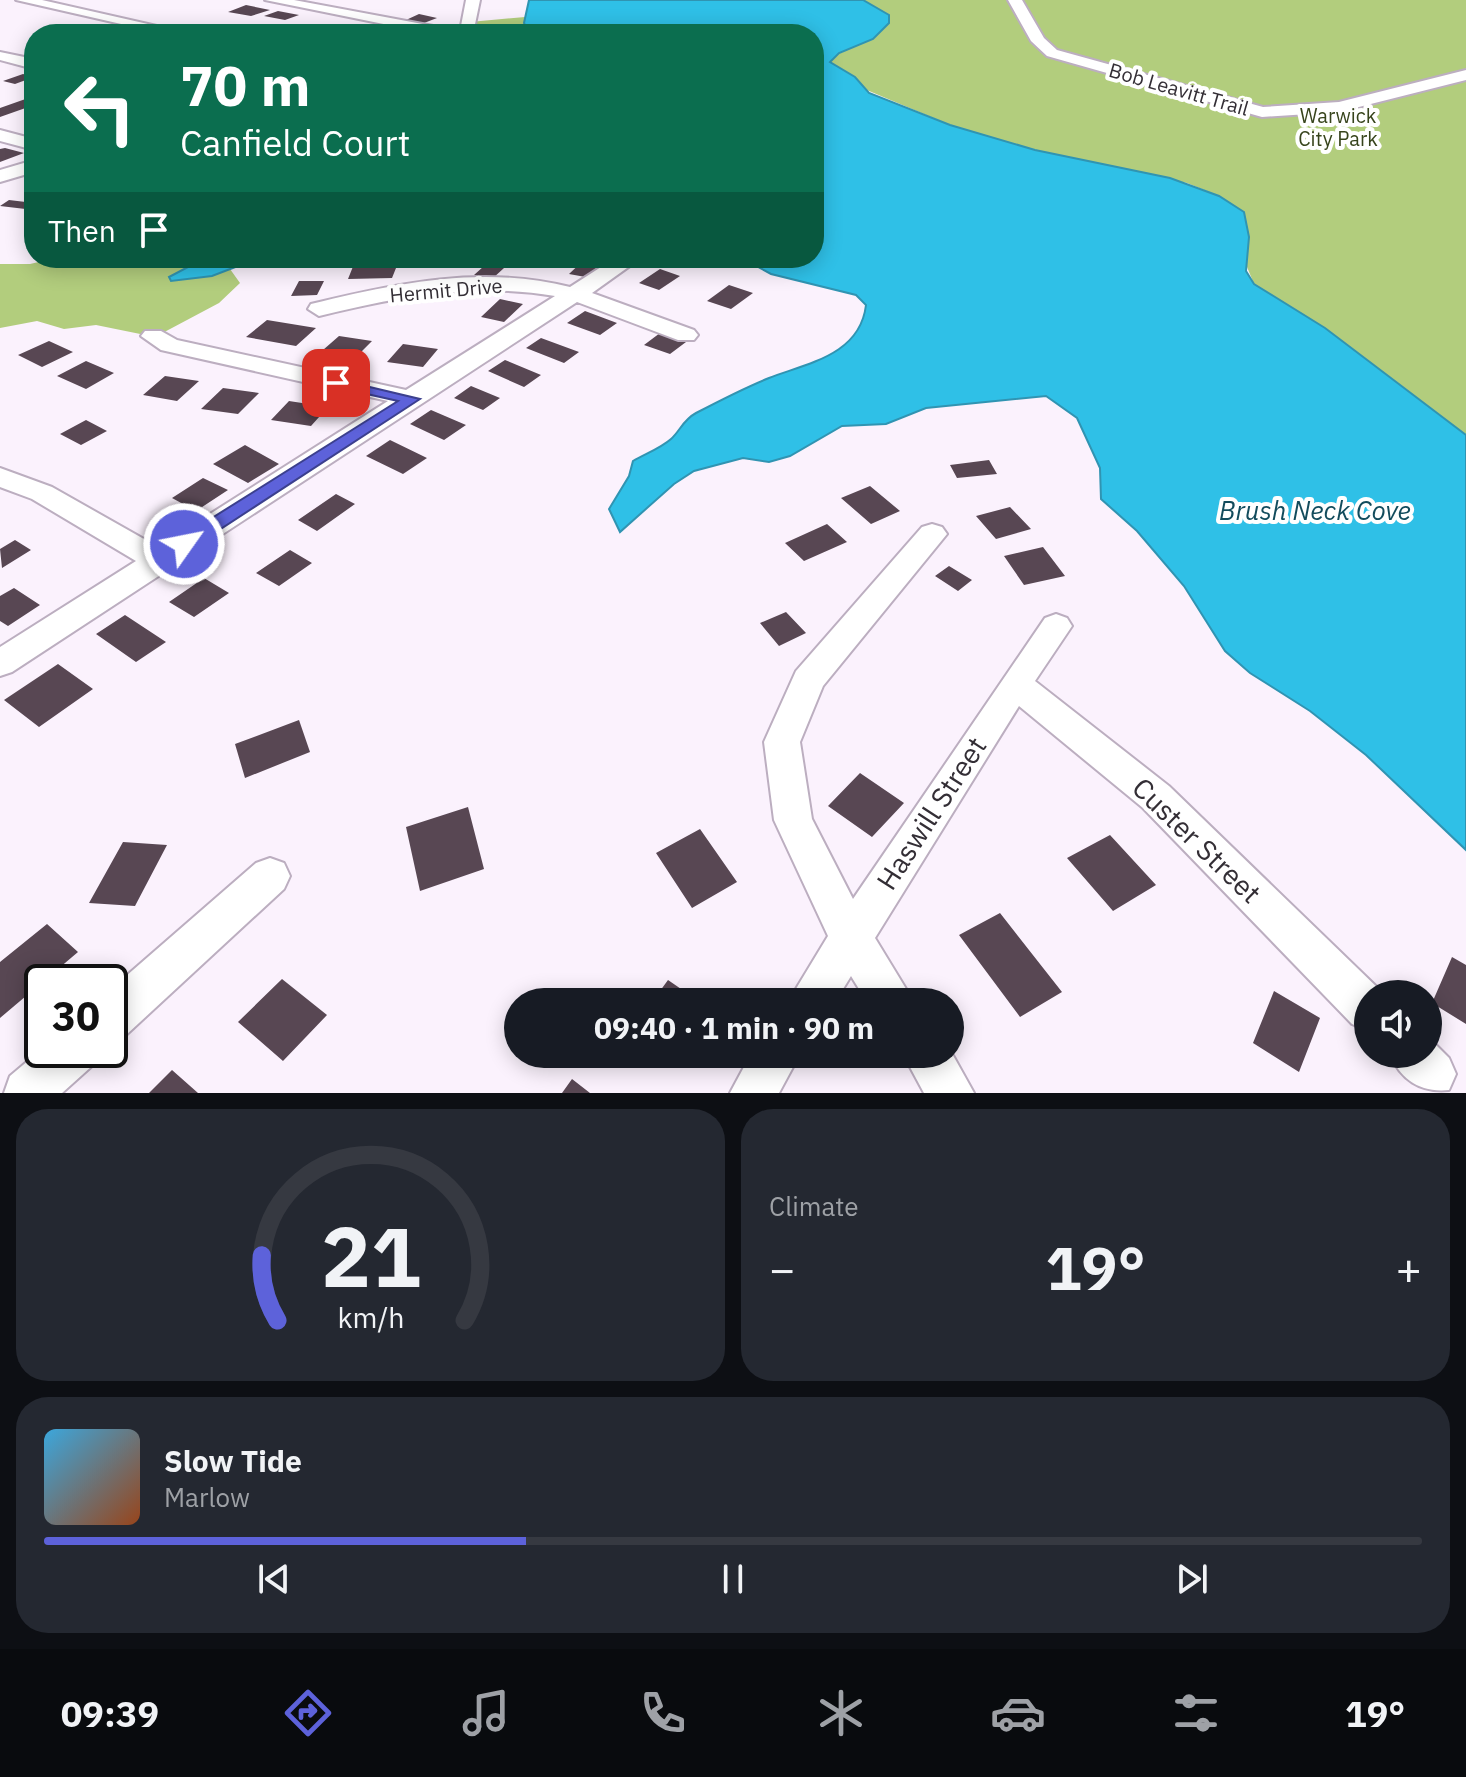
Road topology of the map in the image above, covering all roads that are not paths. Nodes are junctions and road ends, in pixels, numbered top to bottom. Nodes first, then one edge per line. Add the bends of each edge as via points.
1 (23, 0) edge
2 (272, 0) edge
3 (473, 0) edge
4 (1015, 0) edge
5 (137, 24) edge
6 (402, 24) edge
7 (468, 24) edge
8 (0, 56) edge
9 (24, 62) edge
10 (1466, 75) edge
11 (0, 135) edge
12 (24, 142) edge
13 (24, 169) edge
14 (0, 176) edge
15 (615, 268) edge
16 (573, 295) junction
17 (319, 309) dead end
18 (686, 335) dead end
19 (153, 336) dead end
20 (412, 399) junction
21 (0, 478) edge
22 (932, 534) dead end
23 (158, 560) junction
24 (1056, 626) dead end
25 (0, 663) edge
26 (1015, 684) junction
27 (270, 876) dead end
28 (850, 937) junction
29 (819, 988) edge
30 (883, 988) edge
31 (1354, 995) edge
32 (128, 1003) edge
33 (55, 1068) edge
34 (768, 1068) edge
35 (935, 1068) edge
36 (27, 1093) edge
37 (753, 1093) edge
38 (951, 1093) edge

1 - 5 street
2 - 6 street
3 - 7 street
4 - 10 street, Bob Leavitt Trail via 1038,41 1052,53 1262,112 1341,106
8 - 9 street
11 - 12 street
13 - 14 street
15 - 16 street
16 - 17 street, Hermit Drive via 538,286 484,283 424,288
16 - 18 street, Hermit Drive
16 - 20 street
19 - 20 street via 169,345
20 - 23 street
21 - 23 street via 42,493
22 - 28 street via 808,680 782,742 793,820
23 - 25 street
24 - 26 street, Haswill Street
26 - 28 street, Haswill Street
26 - 31 street, Custer Street via 1156,797
27 - 32 street
28 - 29 street, Haswill Street
28 - 30 street
33 - 36 street
34 - 37 street
35 - 38 street

